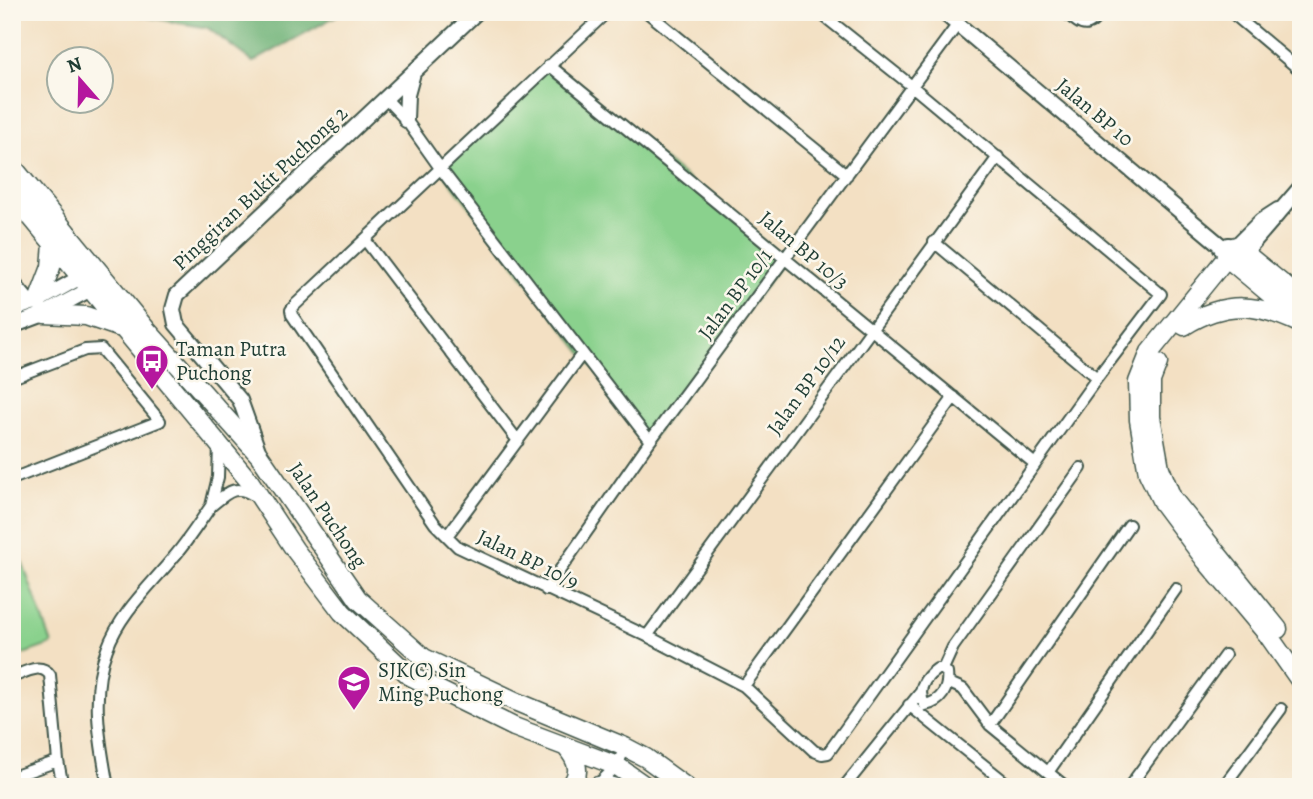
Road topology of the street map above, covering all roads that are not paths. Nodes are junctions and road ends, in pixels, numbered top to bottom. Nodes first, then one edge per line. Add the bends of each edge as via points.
1 (477, 12) edge
2 (607, 12) edge
3 (646, 12) edge
4 (819, 12) edge
5 (943, 12) edge
6 (1065, 12) edge
7 (1101, 12) edge
8 (1231, 12) edge
9 (958, 24) junction
10 (549, 65) junction
11 (1301, 71) edge
12 (413, 72) junction
13 (913, 87) junction
14 (386, 99) junction
15 (406, 120) junction
16 (998, 157) junction
17 (12, 166) edge
18 (440, 168) junction
19 (847, 175) junction
20 (1301, 187) edge
21 (12, 194) edge
22 (366, 241) junction
23 (934, 242) junction
24 (53, 244) junction
25 (1232, 253) junction
26 (785, 259) junction
27 (12, 279) edge
28 (93, 279) junction
29 (1301, 299) edge
30 (38, 306) junction
31 (12, 310) edge
32 (1301, 322) edge
33 (12, 326) edge
34 (1184, 326) junction
35 (121, 329) junction
36 (870, 329) junction
37 (582, 354) junction
38 (12, 378) edge
39 (1097, 378) junction
40 (954, 397) junction
41 (517, 441) junction
42 (650, 441) junction
43 (219, 443) junction
44 (259, 455) junction
45 (1035, 464) junction
46 (1080, 468) dead end
47 (12, 479) edge
48 (263, 502) junction
49 (211, 506) junction
50 (1129, 525) dead end
51 (447, 536) junction
52 (1176, 589) dead end
53 (546, 590) junction
54 (647, 636) junction
55 (1225, 655) dead end
56 (1301, 660) edge
57 (943, 668) junction
58 (12, 677) edge
59 (947, 682) junction
60 (1301, 682) edge
61 (744, 686) junction
62 (920, 693) junction
63 (909, 705) junction
64 (1280, 709) dead end
65 (990, 725) junction
66 (566, 747) junction
67 (625, 747) junction
68 (58, 761) junction
69 (617, 766) junction
70 (1049, 771) junction
71 (12, 777) edge
72 (602, 786) edge
73 (63, 787) edge
74 (108, 787) edge
75 (569, 787) edge
76 (647, 787) edge
77 (686, 787) edge
78 (844, 787) edge
79 (1011, 787) edge
80 (1066, 787) edge
81 (1129, 787) edge
82 (1223, 787) edge

1 - 12 street, Pinggiran Bukit Puchong 2
2 - 10 street
3 - 19 street
4 - 13 street
5 - 9 street, Jalan BP 10
6 - 7 street via 1080,25 1087,25
8 - 11 street
9 - 13 street, Jalan BP 10/1
9 - 25 street, Jalan BP 10
10 - 18 street
10 - 26 street, Jalan BP 10/3
12 - 14 street, Pinggiran Bukit Puchong 2
12 - 15 street
13 - 16 street
13 - 19 street, Jalan BP 10/1
14 - 15 street
14 - 44 street, Pinggiran Bukit Puchong 2 via 177,295 173,309 176,324 240,400
15 - 18 street
16 - 23 street, Jalan BP 10/12
16 - 39 street via 1160,291 1160,298
17 - 28 main road, Jalan Puchong
18 - 22 street
18 - 37 street
19 - 26 street, Jalan BP 10/1
20 - 25 street
21 - 24 main road, Jalan Puchong
22 - 41 street
22 - 51 street, Jalan BP 10/9 via 291,310 292,315
23 - 36 street, Jalan BP 10/12
23 - 39 street
24 - 28 main road, Jalan Puchong
24 - 30 main road
25 - 29 main road
25 - 32 main road
25 - 34 main road
25 - 60 main road via 1150,352 1138,382 1139,420 1148,472 1162,502
26 - 36 street, Jalan BP 10/3
26 - 42 street, Jalan BP 10/1
27 - 30 street
28 - 30 street
28 - 35 main road, Jalan Puchong
28 - 44 main road, Jalan Puchong via 155,339
30 - 31 street
30 - 33 street
30 - 35 main road
32 - 34 main road via 1240,307 1205,313
34 - 56 main road via 1161,356 1151,381 1151,417 1160,468 1172,498
35 - 43 main road, Jalan Puchong
36 - 40 street, Jalan BP 10/3
36 - 54 street, Jalan BP 10/12
37 - 41 street
37 - 42 street
38 - 47 street via 85,350 101,349 160,421
39 - 45 street
40 - 45 street, Jalan BP 10/3
40 - 61 street
41 - 51 street
42 - 53 street, Jalan BP 10/1
43 - 48 main road, Jalan Puchong
43 - 49 street
44 - 67 main road, Jalan Puchong via 358,599 424,658
45 - 61 street, Jalan BP 10/9 via 828,753 814,751
46 - 57 street via 953,647
48 - 49 street via 246,490 231,491
48 - 66 main road, Jalan Puchong via 342,612 410,677
49 - 74 street via 125,614 107,649 98,688
50 - 65 street
51 - 53 street, Jalan BP 10/9 via 458,547
52 - 70 street
53 - 54 street, Jalan BP 10/9
54 - 61 street, Jalan BP 10/9
55 - 81 street
57 - 59 street
57 - 62 street via 931,673
58 - 68 street via 38,667 50,675
59 - 62 street via 933,703 925,705
59 - 65 street via 963,689
62 - 63 street
63 - 78 street
63 - 79 street
64 - 82 street
65 - 70 street
66 - 69 main road, Jalan Puchong
66 - 75 main road via 579,771
67 - 69 street
67 - 77 main road, Jalan Puchong
68 - 71 street
68 - 73 street
69 - 72 street
69 - 76 main road, Jalan Puchong
70 - 80 street

